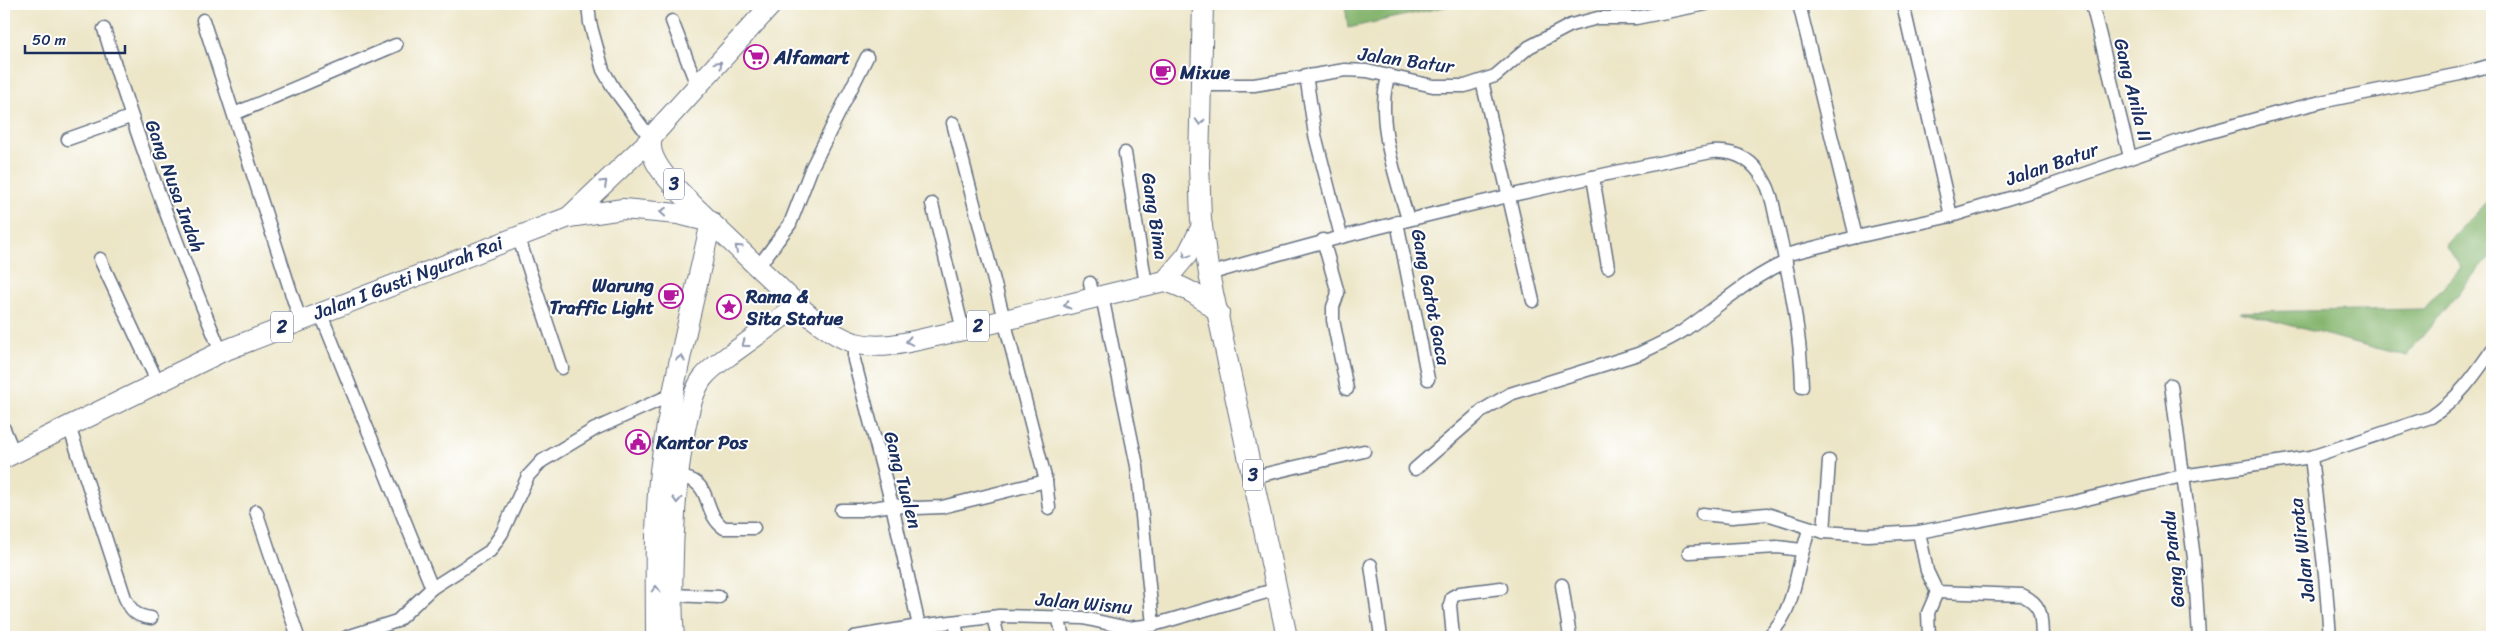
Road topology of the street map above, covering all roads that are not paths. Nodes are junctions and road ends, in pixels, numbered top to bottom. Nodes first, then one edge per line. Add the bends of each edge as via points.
1 (588, 4) edge
2 (772, 4) edge
3 (1203, 4) edge
4 (1702, 4) edge
5 (1799, 4) edge
6 (1903, 4) edge
7 (2092, 4) edge
8 (203, 20) dead end
9 (672, 21) dead end
10 (104, 29) dead end
11 (396, 45) dead end
12 (867, 57) dead end
13 (2492, 65) edge
14 (1306, 75) junction
15 (1389, 75) junction
16 (1482, 81) junction
17 (1202, 85) junction
18 (698, 88) junction
19 (234, 114) junction
20 (130, 117) junction
21 (953, 123) dead end
22 (68, 139) dead end
23 (651, 139) junction
24 (1125, 153) dead end
25 (2130, 157) junction
26 (1593, 177) junction
27 (1510, 196) junction
28 (932, 204) dead end
29 (1950, 216) junction
30 (569, 217) junction
31 (1402, 221) junction
32 (710, 222) junction
33 (1202, 226) junction
34 (518, 236) junction
35 (1341, 236) junction
36 (1856, 237) junction
37 (1323, 240) junction
38 (1786, 258) junction
39 (100, 259) dead end
40 (758, 267) junction
41 (1608, 267) dead end
42 (1209, 274) junction
43 (1156, 283) junction
44 (1095, 292) junction
45 (1532, 301) dead end
46 (798, 305) junction
47 (320, 312) junction
48 (1219, 313) junction
49 (300, 320) junction
50 (1006, 320) junction
51 (963, 330) junction
52 (854, 343) junction
53 (2492, 350) edge
54 (220, 352) junction
55 (562, 368) dead end
56 (1428, 380) dead end
57 (157, 381) junction
58 (2171, 385) dead end
59 (1802, 387) dead end
60 (1347, 389) dead end
61 (673, 394) junction
62 (69, 426) junction
63 (4, 429) edge
64 (1364, 451) dead end
65 (9, 456) edge
66 (2311, 457) junction
67 (1829, 460) dead end
68 (1415, 469) dead end
69 (669, 475) junction
70 (2182, 476) junction
71 (1253, 477) junction
72 (1046, 482) junction
73 (892, 505) junction
74 (1049, 508) dead end
75 (842, 510) dead end
76 (256, 511) dead end
77 (1702, 514) dead end
78 (754, 528) dead end
79 (1810, 528) junction
80 (1824, 532) junction
81 (1919, 532) junction
82 (1801, 550) junction
83 (1689, 552) dead end
84 (1371, 565) dead end
85 (1562, 585) dead end
86 (432, 588) junction
87 (1501, 588) dead end
88 (1277, 589) junction
89 (1937, 592) junction
90 (672, 594) junction
91 (719, 597) dead end
92 (1058, 616) junction
93 (994, 617) junction
94 (151, 618) dead end
95 (955, 622) junction
96 (1153, 625) junction
97 (918, 626) junction
98 (885, 635) edge
99 (298, 637) edge
100 (348, 637) edge
101 (656, 637) edge
102 (674, 637) edge
103 (854, 637) edge
104 (958, 637) edge
105 (998, 637) edge
106 (1063, 637) edge
107 (1287, 637) edge
108 (1380, 637) edge
109 (1453, 637) edge
110 (1570, 637) edge
111 (1765, 637) edge
112 (1929, 637) edge
113 (2042, 637) edge
114 (2199, 637) edge
115 (2330, 637) edge

1 - 23 street via 603,70
18 -> 2 highway, 2
3 - 17 highway
4 - 16 street, Jalan Batur via 1636,18 1598,18 1571,25 1529,47 1509,66
5 - 36 street
6 - 29 street
7 - 25 street, Gang Anila II
8 - 19 street
9 - 18 street
10 - 20 street, Gang Nusa Indah
11 - 19 street
12 - 40 street via 812,167 790,224
13 - 25 street, Jalan Batur via 2315,103
14 - 15 street, Jalan Batur via 1345,70
14 - 17 street, Jalan Batur via 1254,85
14 - 35 street via 1315,135
15 - 16 street, Jalan Batur via 1440,87 1465,86
15 - 31 street, Gang Gatot Gaca via 1383,92
16 - 27 street
17 -> 33 highway via 1199,163
18 - 23 highway, 2
19 - 49 street
20 - 22 street
20 - 54 street, Gang Nusa Indah via 177,248
21 - 50 street
30 -> 23 highway, 2
23 - 32 highway, 3 via 653,156 666,176
24 - 43 street, Gang Bima
25 - 29 street, Jalan Batur
26 - 27 street
26 - 38 street via 1710,152 1736,153 1749,161 1764,179
26 - 41 street
27 - 31 street
27 - 45 street
28 - 51 street
29 - 36 street, Jalan Batur
32 -> 30 highway, 2 via 678,214 624,209
30 - 34 highway, Jalan I Gusti Ngurah Rai / 2
31 - 35 street
31 - 56 street, Gang Gatot Gaca
40 -> 32 highway, 2
61 -> 32 highway
33 - 42 highway, 3
33 -> 43 highway via 1186,255
34 - 47 highway, Jalan I Gusti Ngurah Rai / 2
34 - 55 street
35 - 37 street
36 - 38 street, Jalan Batur
37 - 42 street
37 - 60 street via 1338,293 1333,307 1334,320
38 - 59 street
38 - 68 street, Jalan Batur via 1681,332 1638,354 1510,394 1483,410
39 - 57 street
40 - 46 highway, 2
42 - 48 highway, 3
43 - 44 highway, 2
43 - 48 highway via 1185,288 1203,298
44 -> 50 highway, 2
44 - 96 street via 1138,466
46 - 52 highway, 2 via 828,329
46 -> 69 highway via 703,378 694,392
47 - 49 highway, Jalan I Gusti Ngurah Rai / 2
47 - 86 street
48 - 71 highway, 3
49 - 54 highway, Jalan I Gusti Ngurah Rai / 2
50 - 51 highway, 2
50 - 72 street
51 -> 52 highway, 2 via 882,346
52 - 73 street, Gang Tualen via 854,360
53 - 66 street via 2467,387 2431,417
54 - 57 highway, Jalan I Gusti Ngurah Rai / 2
57 - 62 highway, Jalan I Gusti Ngurah Rai / 2
58 - 70 street, Gang Pandu
61 - 69 highway
61 - 86 street via 603,425 542,461 528,476 502,533 490,551
62 - 65 highway, Jalan I Gusti Ngurah Rai / 2
62 - 94 street via 125,598 137,616
63 - 65 street
64 - 71 street
66 - 70 street
66 - 115 street, Jalan Wirata
67 - 80 street
69 - 78 street via 695,482 702,490 716,523 724,528
69 -> 90 highway
101 -> 69 highway via 656,567
70 - 81 street via 2070,503
70 - 114 street, Gang Pandu via 2194,558
71 - 88 highway, 3
72 - 73 street via 942,506
72 - 74 street
73 - 75 street
73 - 97 street, Gang Tualen
76 - 99 street
77 - 79 street via 1732,517 1766,514
79 - 80 street
79 - 82 street
80 - 81 street via 1868,535
81 - 89 street via 1927,571
82 - 83 street via 1778,547
82 - 111 street via 1789,605 1781,624
84 - 108 street
85 - 110 street
86 - 100 street via 397,621
87 - 109 street via 1452,597
88 - 96 street, Jalan Wisnu
88 - 107 highway, 3
89 - 112 street via 1928,613
89 - 113 street via 2022,595 2038,606
90 - 91 street
90 - 102 highway
92 - 93 street, Jalan Wisnu
92 - 96 street, Jalan Wisnu via 1128,628
92 - 106 street
93 - 95 street, Jalan Wisnu
93 - 105 street
95 - 97 street, Jalan Wisnu
95 - 104 street
97 - 98 street, Jalan Wisnu
98 - 103 street, Jalan Wisnu

